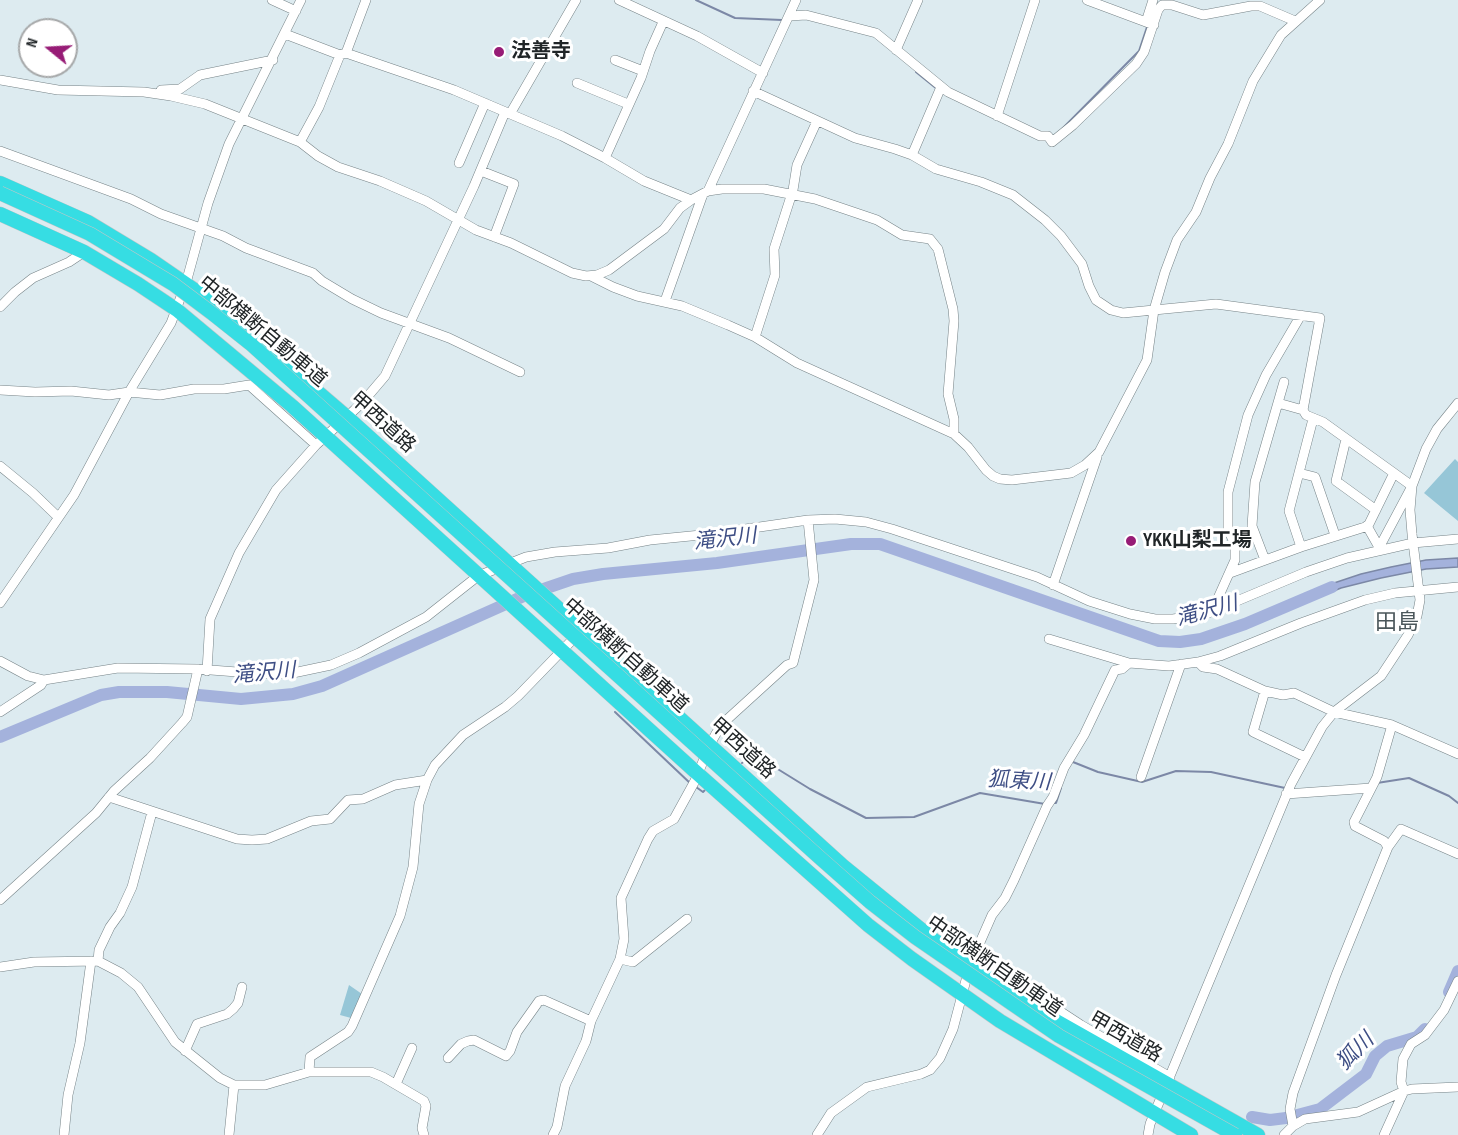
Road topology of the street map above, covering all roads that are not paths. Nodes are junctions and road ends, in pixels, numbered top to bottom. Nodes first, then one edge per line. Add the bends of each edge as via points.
1 (272, 0) edge
2 (301, 0) edge
3 (366, 0) edge
4 (576, 0) edge
5 (619, 0) edge
6 (796, 0) edge
7 (918, 0) edge
8 (1035, 0) edge
9 (1087, 0) edge
10 (1153, 0) edge
11 (1320, 0) edge
12 (296, 11) junction
13 (789, 19) junction
14 (1295, 21) junction
15 (663, 22) junction
16 (1149, 24) junction
17 (285, 34) junction
18 (896, 50) junction
19 (343, 54) junction
20 (273, 60) junction
21 (615, 60) dead end
22 (643, 71) junction
23 (763, 73) junction
24 (0, 80) edge
25 (578, 83) dead end
26 (940, 90) junction
27 (753, 91) junction
28 (144, 92) junction
29 (485, 104) junction
30 (628, 105) junction
31 (508, 113) junction
32 (997, 116) junction
33 (241, 120) junction
34 (817, 121) junction
35 (300, 142) junction
36 (0, 151) edge
37 (912, 155) junction
38 (605, 158) junction
39 (459, 163) dead end
40 (481, 171) junction
41 (0, 183) edge
42 (0, 193) edge
43 (706, 193) junction
44 (792, 194) junction
45 (691, 200) junction
46 (0, 214) edge
47 (458, 221) junction
48 (201, 229) junction
49 (494, 237) junction
50 (84, 252) junction
51 (591, 276) junction
52 (186, 283) junction
53 (665, 301) junction
54 (0, 307) edge
55 (182, 308) junction
56 (1155, 310) junction
57 (1301, 315) junction
58 (409, 323) junction
59 (754, 337) junction
60 (520, 372) dead end
61 (1284, 382) dead end
62 (0, 390) edge
63 (129, 392) junction
64 (1278, 403) junction
65 (1458, 403) edge
66 (1303, 410) junction
67 (347, 417) junction
68 (1313, 419) junction
69 (954, 434) junction
70 (1346, 439) junction
71 (321, 441) junction
72 (1099, 452) junction
73 (0, 466) edge
74 (1299, 473) junction
75 (1394, 473) junction
76 (1412, 486) junction
77 (1376, 510) junction
78 (58, 517) junction
79 (809, 524) junction
80 (1367, 526) junction
81 (1335, 535) junction
82 (1458, 539) edge
83 (1301, 546) junction
84 (1413, 546) junction
85 (1380, 548) junction
86 (1265, 560) junction
87 (508, 563) junction
88 (1230, 573) junction
89 (478, 576) junction
90 (1053, 585) junction
91 (1458, 587) edge
92 (1420, 588) junction
93 (0, 603) edge
94 (1222, 607) junction
95 (582, 630) junction
96 (1048, 639) dead end
97 (561, 651) junction
98 (0, 661) edge
99 (1198, 662) junction
100 (1129, 663) junction
101 (1181, 664) junction
102 (201, 671) junction
103 (44, 680) junction
104 (1265, 691) junction
105 (0, 712) edge
106 (1334, 712) junction
107 (1392, 725) junction
108 (709, 746) junction
109 (1458, 754) edge
110 (1305, 757) junction
111 (697, 777) junction
112 (1141, 777) dead end
113 (427, 780) junction
114 (1371, 788) junction
115 (1286, 794) junction
116 (109, 797) junction
117 (152, 812) junction
118 (1388, 847) junction
119 (1458, 854) edge
120 (0, 900) edge
121 (687, 919) dead end
122 (620, 958) junction
123 (972, 960) junction
124 (95, 961) junction
125 (0, 967) edge
126 (1458, 981) edge
127 (242, 987) dead end
128 (961, 995) junction
129 (591, 1021) junction
130 (412, 1048) dead end
131 (185, 1051) junction
132 (448, 1058) dead end
133 (309, 1072) junction
134 (1169, 1081) junction
135 (396, 1084) junction
136 (234, 1085) junction
137 (1458, 1087) edge
138 (1404, 1091) junction
139 (1155, 1115) junction
140 (1293, 1126) junction
141 (64, 1135) edge
142 (229, 1135) edge
143 (424, 1135) edge
144 (553, 1135) edge
145 (817, 1135) edge
146 (1148, 1135) edge
147 (1191, 1135) edge
148 (1235, 1135) edge
149 (1258, 1135) edge
150 (1284, 1135) edge
151 (1384, 1135) edge

1 - 12 street
2 - 12 street
3 - 19 street
4 - 31 street
5 - 15 street
6 - 13 street
7 - 18 street
8 - 32 street
9 - 16 street
10 - 16 street
11 - 14 street
12 - 17 street
13 - 18 street via 806,15 870,31
13 - 23 street
14 - 16 street via 1260,6 1203,15 1167,5 1158,10
14 - 56 street via 1281,35 1253,81 1196,212 1177,240
15 - 22 street
15 - 23 street
16 - 32 street via 1144,52 1136,64 1054,142
17 - 19 street
17 - 20 street
18 - 26 street
19 - 29 street via 398,69
19 - 35 street
20 - 28 street via 200,75 180,89
20 - 33 street
21 - 22 street
22 - 30 street
23 - 27 street
24 - 28 street via 58,90
25 - 30 street
26 - 32 street
26 - 37 street
27 - 34 street
27 - 43 street
28 - 33 street via 205,104
29 - 31 street
29 - 39 street
30 - 38 street
31 - 38 street
31 - 40 street
33 - 35 street
33 - 48 street
34 - 37 street via 855,138
34 - 44 street via 797,165
35 - 47 street via 338,167 426,201
36 - 48 street
37 - 56 street via 936,169 999,188 1027,205 1061,236 1082,264 1092,294 1103,305 1123,313
38 - 45 street via 644,181
40 - 47 street
40 - 49 street via 514,184
41 - 52 highway, 甲西道路 via 88,222
42 - 148 highway, 中部横断自動車道, bridge via 124,254 172,284 252,345 870,902 915,937 1059,1036
43 - 44 street via 764,189
43 - 45 street
43 - 53 street
44 - 59 street via 774,249 775,275
44 - 69 street via 842,207 884,223 902,235 930,239 935,244 953,309 948,394
45 - 51 street via 664,229 627,258
46 - 50 highway
47 - 49 street
47 - 58 street
48 - 52 street
48 - 58 street via 313,273 352,299
49 - 51 street via 572,273
50 - 54 street via 33,278
50 - 55 highway via 161,299 175,300
51 - 53 street via 637,296
52 - 55 street
52 - 67 highway, 甲西道路 via 244,327
53 - 59 street
55 - 63 street
55 - 71 highway
56 - 57 street via 1216,304
56 - 72 street via 1147,360
57 - 66 street via 1320,318
57 - 88 street via 1248,415 1228,492 1228,529 1235,545
58 - 60 street
58 - 67 street via 385,375
59 - 69 street via 797,363
61 - 64 street
62 - 63 street
63 - 71 street via 160,395 249,385
63 - 78 street
64 - 66 street
64 - 86 street via 1255,482 1252,526
65 - 76 street via 1437,429
66 - 68 street
67 - 71 street
67 - 87 highway, 甲西道路
68 - 70 street
68 - 74 street
69 - 72 street via 1000,479 1071,473
70 - 75 street
70 - 77 street via 1336,481
71 - 89 highway
71 - 102 street via 276,490 239,553 210,619
72 - 90 street
73 - 78 street
74 - 81 street via 1315,477
74 - 83 street via 1289,511
75 - 76 street
75 - 77 street
76 - 84 street
76 - 85 street
77 - 80 street
78 - 93 street
79 - 87 street via 555,552
79 - 90 street via 866,522
79 - 108 street via 814,580 794,663 787,665 721,725
80 - 81 street
80 - 85 street
81 - 83 street
82 - 84 street
83 - 86 street
84 - 85 street
84 - 92 street
85 - 94 street via 1305,572
86 - 88 street
87 - 89 street
87 - 95 highway, 甲西道路
88 - 94 street via 1218,598
89 - 97 highway
89 - 102 street via 426,617 331,665 293,673
90 - 94 street via 1142,617 1182,618
91 - 92 street
92 - 99 street via 1365,600
92 - 106 street via 1417,616 1394,658 1371,686
95 - 97 street
95 - 108 highway, 甲西道路
96 - 100 street
97 - 111 highway
97 - 113 street via 518,696 452,744
98 - 103 street
99 - 101 street
99 - 104 street
100 - 101 street
100 - 123 street via 1114,670
101 - 112 street
102 - 103 street via 118,668
102 - 116 street via 182,723
103 - 105 street
104 - 106 street via 1293,693
104 - 110 street via 1253,732
106 - 107 street
106 - 110 street
107 - 109 street
107 - 114 street
108 - 111 street
108 - 123 highway, 甲西道路 via 899,912
110 - 115 street
111 - 122 street via 674,819 648,838 623,893 624,939
111 - 128 highway via 868,925
113 - 117 street via 395,785 363,799 348,800 330,819 310,821 267,840 237,839
113 - 133 street via 416,816 413,867 400,916 352,1026 310,1057
114 - 115 street
114 - 118 street via 1355,826
115 - 134 street
116 - 117 street
116 - 120 street
117 - 124 street via 132,886
118 - 119 street via 1401,829
118 - 140 street via 1293,1093
121 - 122 street via 633,962
122 - 129 street
123 - 128 street
123 - 134 highway, 甲西道路 via 1035,1009
124 - 125 street
124 - 131 street via 121,973 138,987 168,1034
124 - 141 street via 68,1095
126 - 138 street via 1444,1010 1403,1059
127 - 131 street via 238,1003 227,1014 196,1024
128 - 139 highway
128 - 145 street via 953,1029 935,1065 921,1074 867,1087 831,1113
129 - 132 street via 539,1001 506,1056 474,1040 461,1044
129 - 144 street via 565,1086
130 - 135 street
131 - 136 street
133 - 135 street via 371,1072
133 - 136 street via 273,1084
134 - 139 street
134 - 149 highway, 甲西道路
135 - 143 street via 424,1101
136 - 142 street
137 - 138 street
138 - 140 street via 1358,1112 1305,1119
138 - 151 street
139 - 146 street
139 - 147 highway
140 - 150 street

